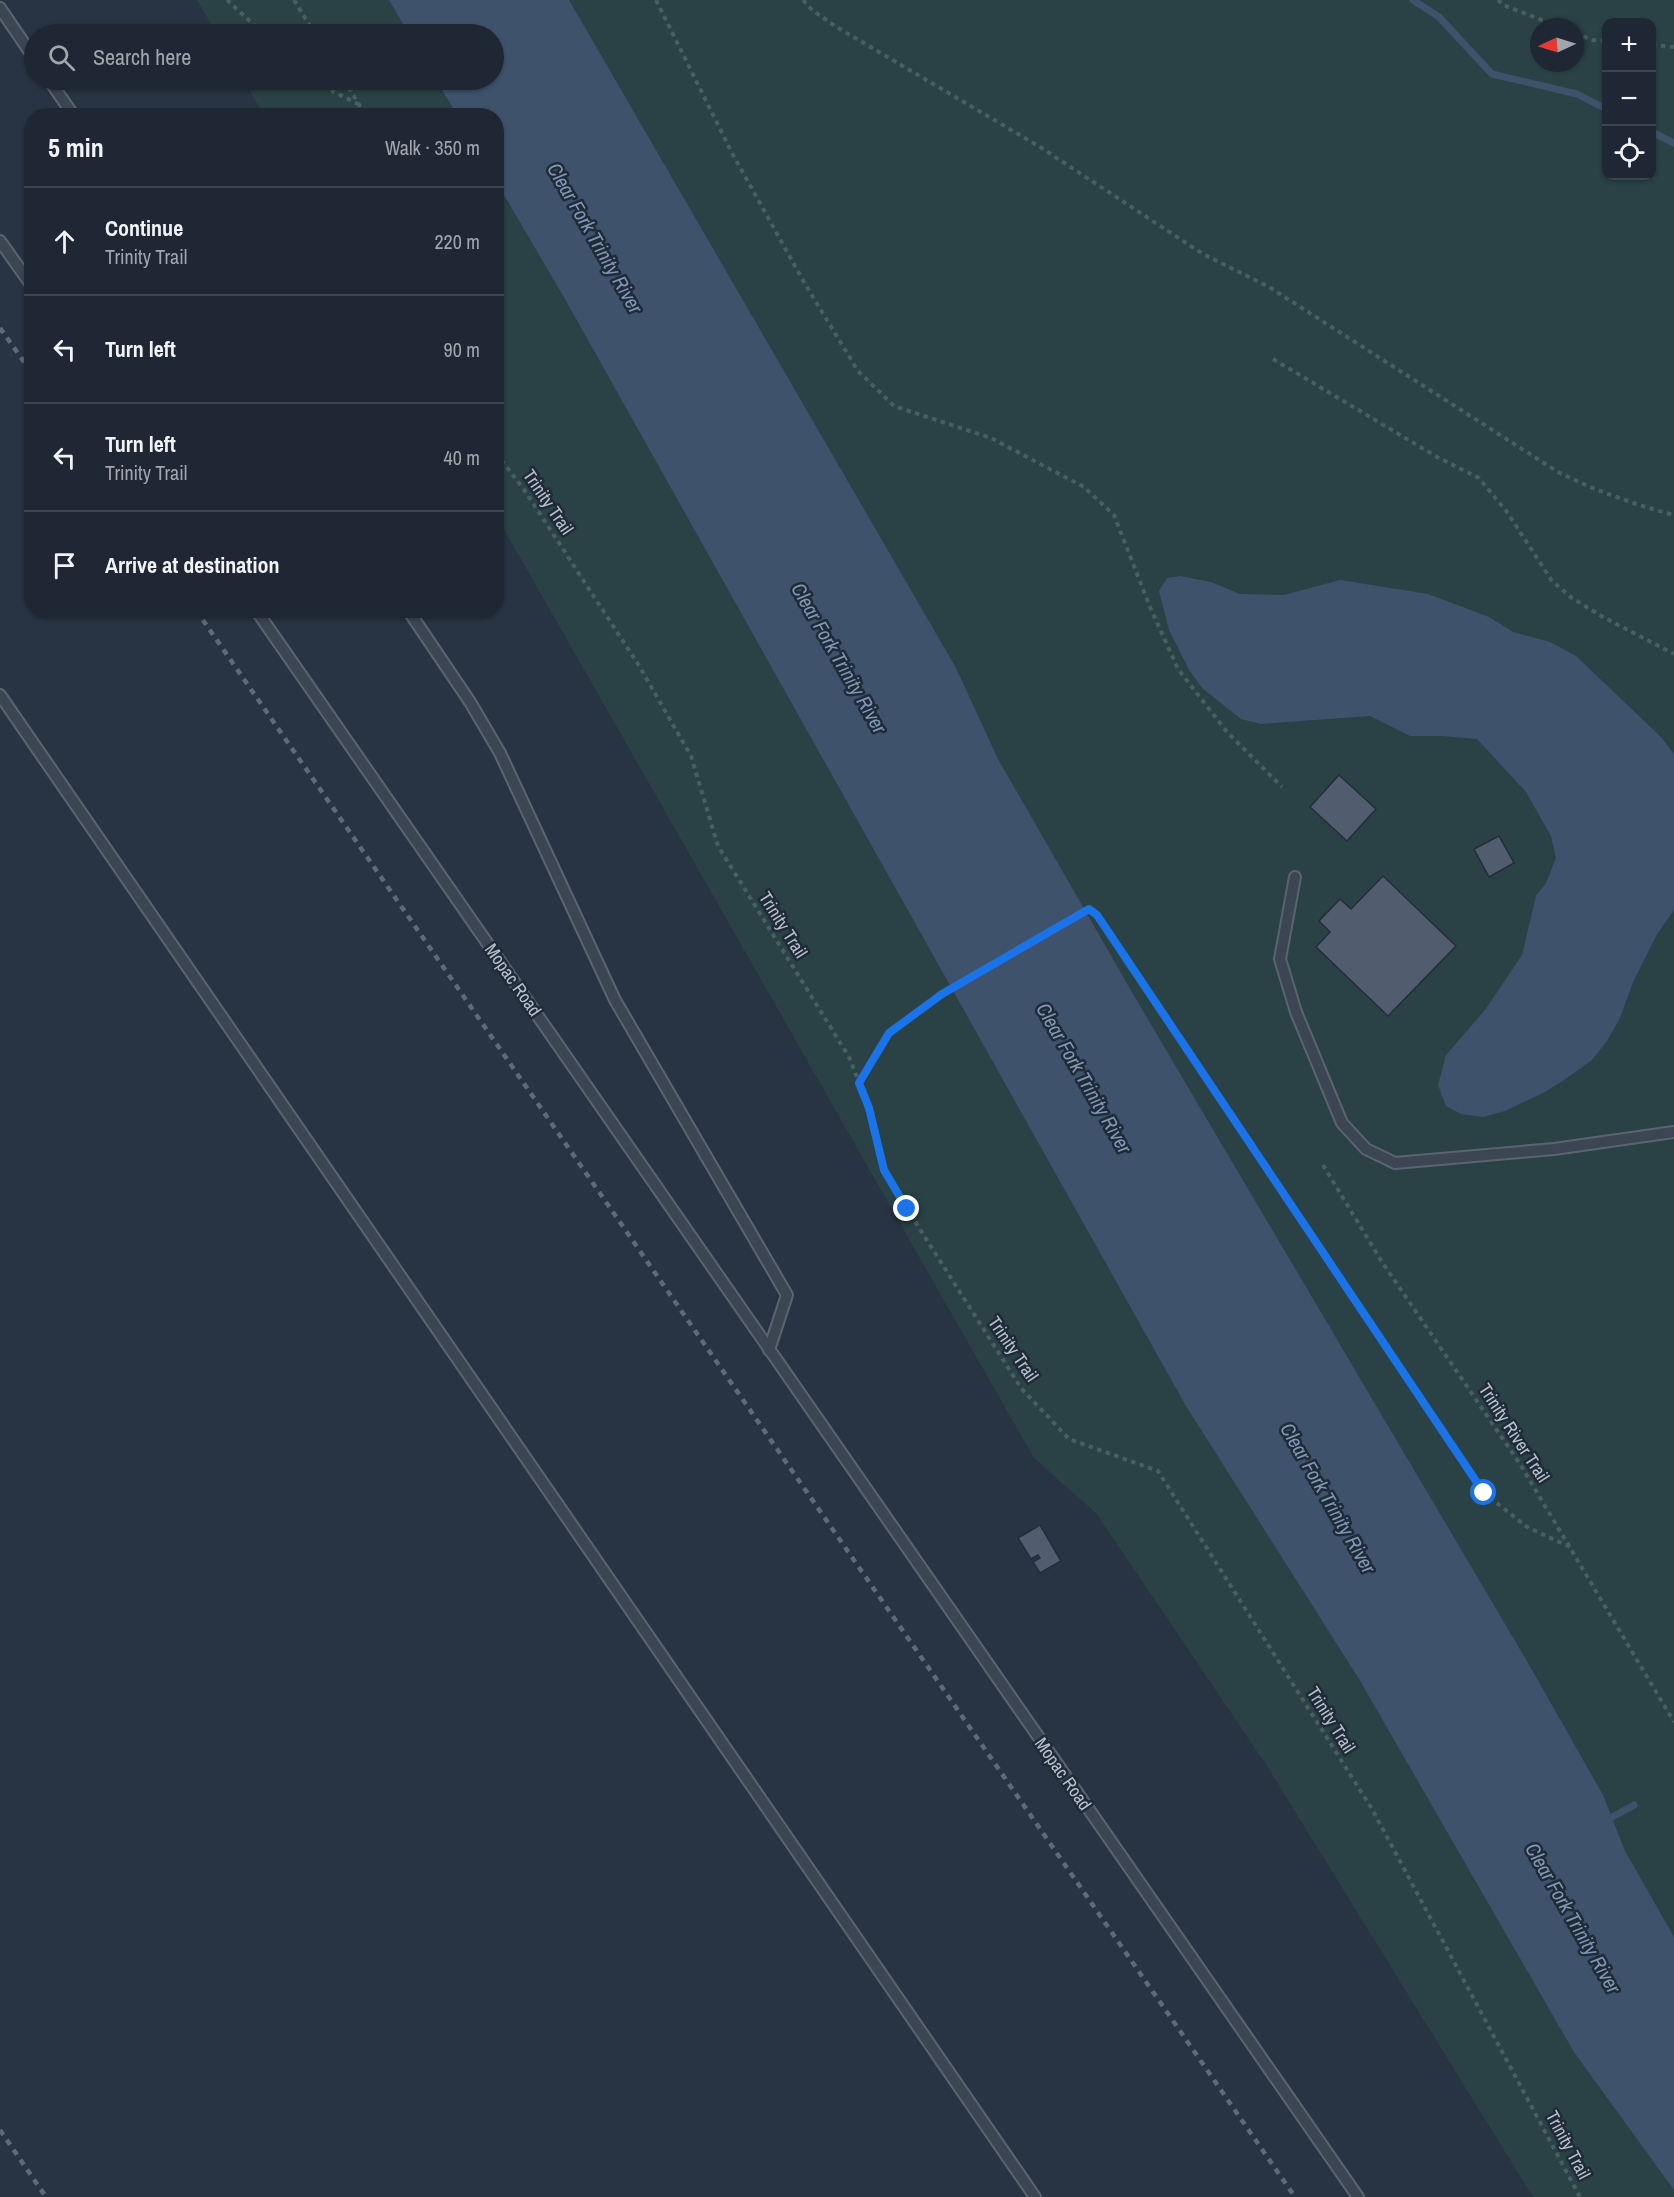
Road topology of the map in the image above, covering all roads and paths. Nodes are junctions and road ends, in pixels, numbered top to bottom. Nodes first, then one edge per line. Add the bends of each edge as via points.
1 (227, 0) edge
2 (294, 0) edge
3 (656, 0) edge
4 (803, 0) edge
5 (1498, 0) edge
6 (0, 8) edge
7 (1537, 18) edge
8 (253, 24) edge
9 (309, 24) edge
10 (1584, 37) edge
11 (1602, 41) edge
12 (24, 43) edge
13 (1656, 45) edge
14 (1674, 46) edge
15 (56, 90) edge
16 (330, 90) edge
17 (350, 90) edge
18 (360, 105) junction
19 (68, 108) edge
20 (362, 108) edge
21 (0, 241) edge
22 (24, 275) edge
23 (1273, 359) dead end
24 (504, 463) edge
25 (1674, 515) edge
26 (262, 618) edge
27 (413, 618) edge
28 (1674, 654) edge
29 (0, 695) edge
30 (1282, 787) dead end
31 (1295, 877) dead end
32 (859, 1083) junction
33 (1674, 1132) edge
34 (1323, 1165) dead end
35 (769, 1350) junction
36 (1570, 1547) junction
37 (1674, 1722) edge
38 (1035, 2197) edge
39 (1358, 2197) edge
40 (1580, 2197) edge

1 - 8 path
2 - 9 path
3 - 30 path via 732,153 858,371 894,406 992,438 1084,487 1114,515 1178,669 1227,732
4 - 25 path via 835,26 1040,147 1203,255 1269,287 1558,472 1622,501
5 - 7 path
6 - 12 lane
10 - 11 path
13 - 14 path
15 - 19 lane
16 - 18 path
17 - 18 path
18 - 20 path
21 - 22 lane
23 - 28 path via 1479,478 1508,513 1552,582 1603,617
24 - 32 path, Trinity Trail via 644,674 691,756 718,846 849,1057
26 - 35 lane, Mopac Road
27 - 35 lane via 500,753 615,1000 787,1295
29 - 38 lane
31 - 33 lane via 1280,959 1296,1012 1342,1123 1366,1149 1395,1163 1554,1149
32 - 36 path via 889,1033 942,994 1089,909 1097,915 1484,1493 1527,1527
32 - 40 path, Trinity Trail via 884,1170 1021,1388 1069,1439 1158,1471 1372,1809
34 - 36 path, Trinity River Trail via 1382,1262 1520,1464
35 - 39 lane, Mopac Road
36 - 37 path, Trinity River Trail

